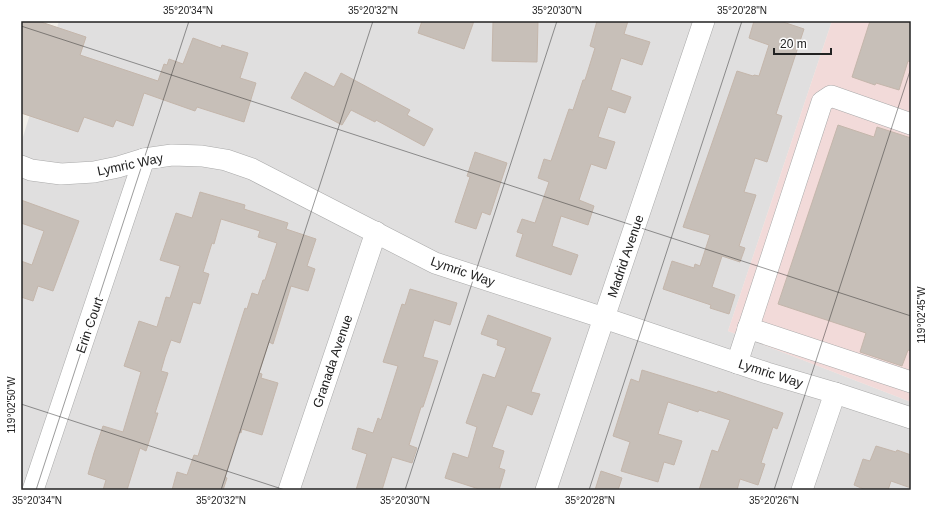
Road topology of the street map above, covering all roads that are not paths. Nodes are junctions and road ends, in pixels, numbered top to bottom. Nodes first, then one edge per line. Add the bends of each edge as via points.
1 (704, 21) edge
2 (911, 124) edge
3 (144, 159) junction
4 (21, 166) edge
5 (376, 232) junction
6 (604, 318) junction
7 (748, 328) junction
8 (737, 363) junction
9 (911, 382) edge
10 (835, 393) junction
11 (911, 418) edge
12 (33, 490) edge
13 (289, 490) edge
14 (546, 490) edge
15 (802, 490) edge

1 - 6 street, Madrid Avenue
2 - 7 street via 831,96 822,102
3 - 4 street, Lymric Way via 94,172 61,174
3 - 5 street, Lymric Way via 172,155 226,160 252,169
3 - 12 street, Erin Court
5 - 6 street, Lymric Way via 435,263
5 - 13 street, Granada Avenue
6 - 8 street, Lymric Way
6 - 14 street, Madrid Avenue
7 - 8 street
7 - 9 street
8 - 10 street, Lymric Way
10 - 11 street, Lymric Way
10 - 15 street

